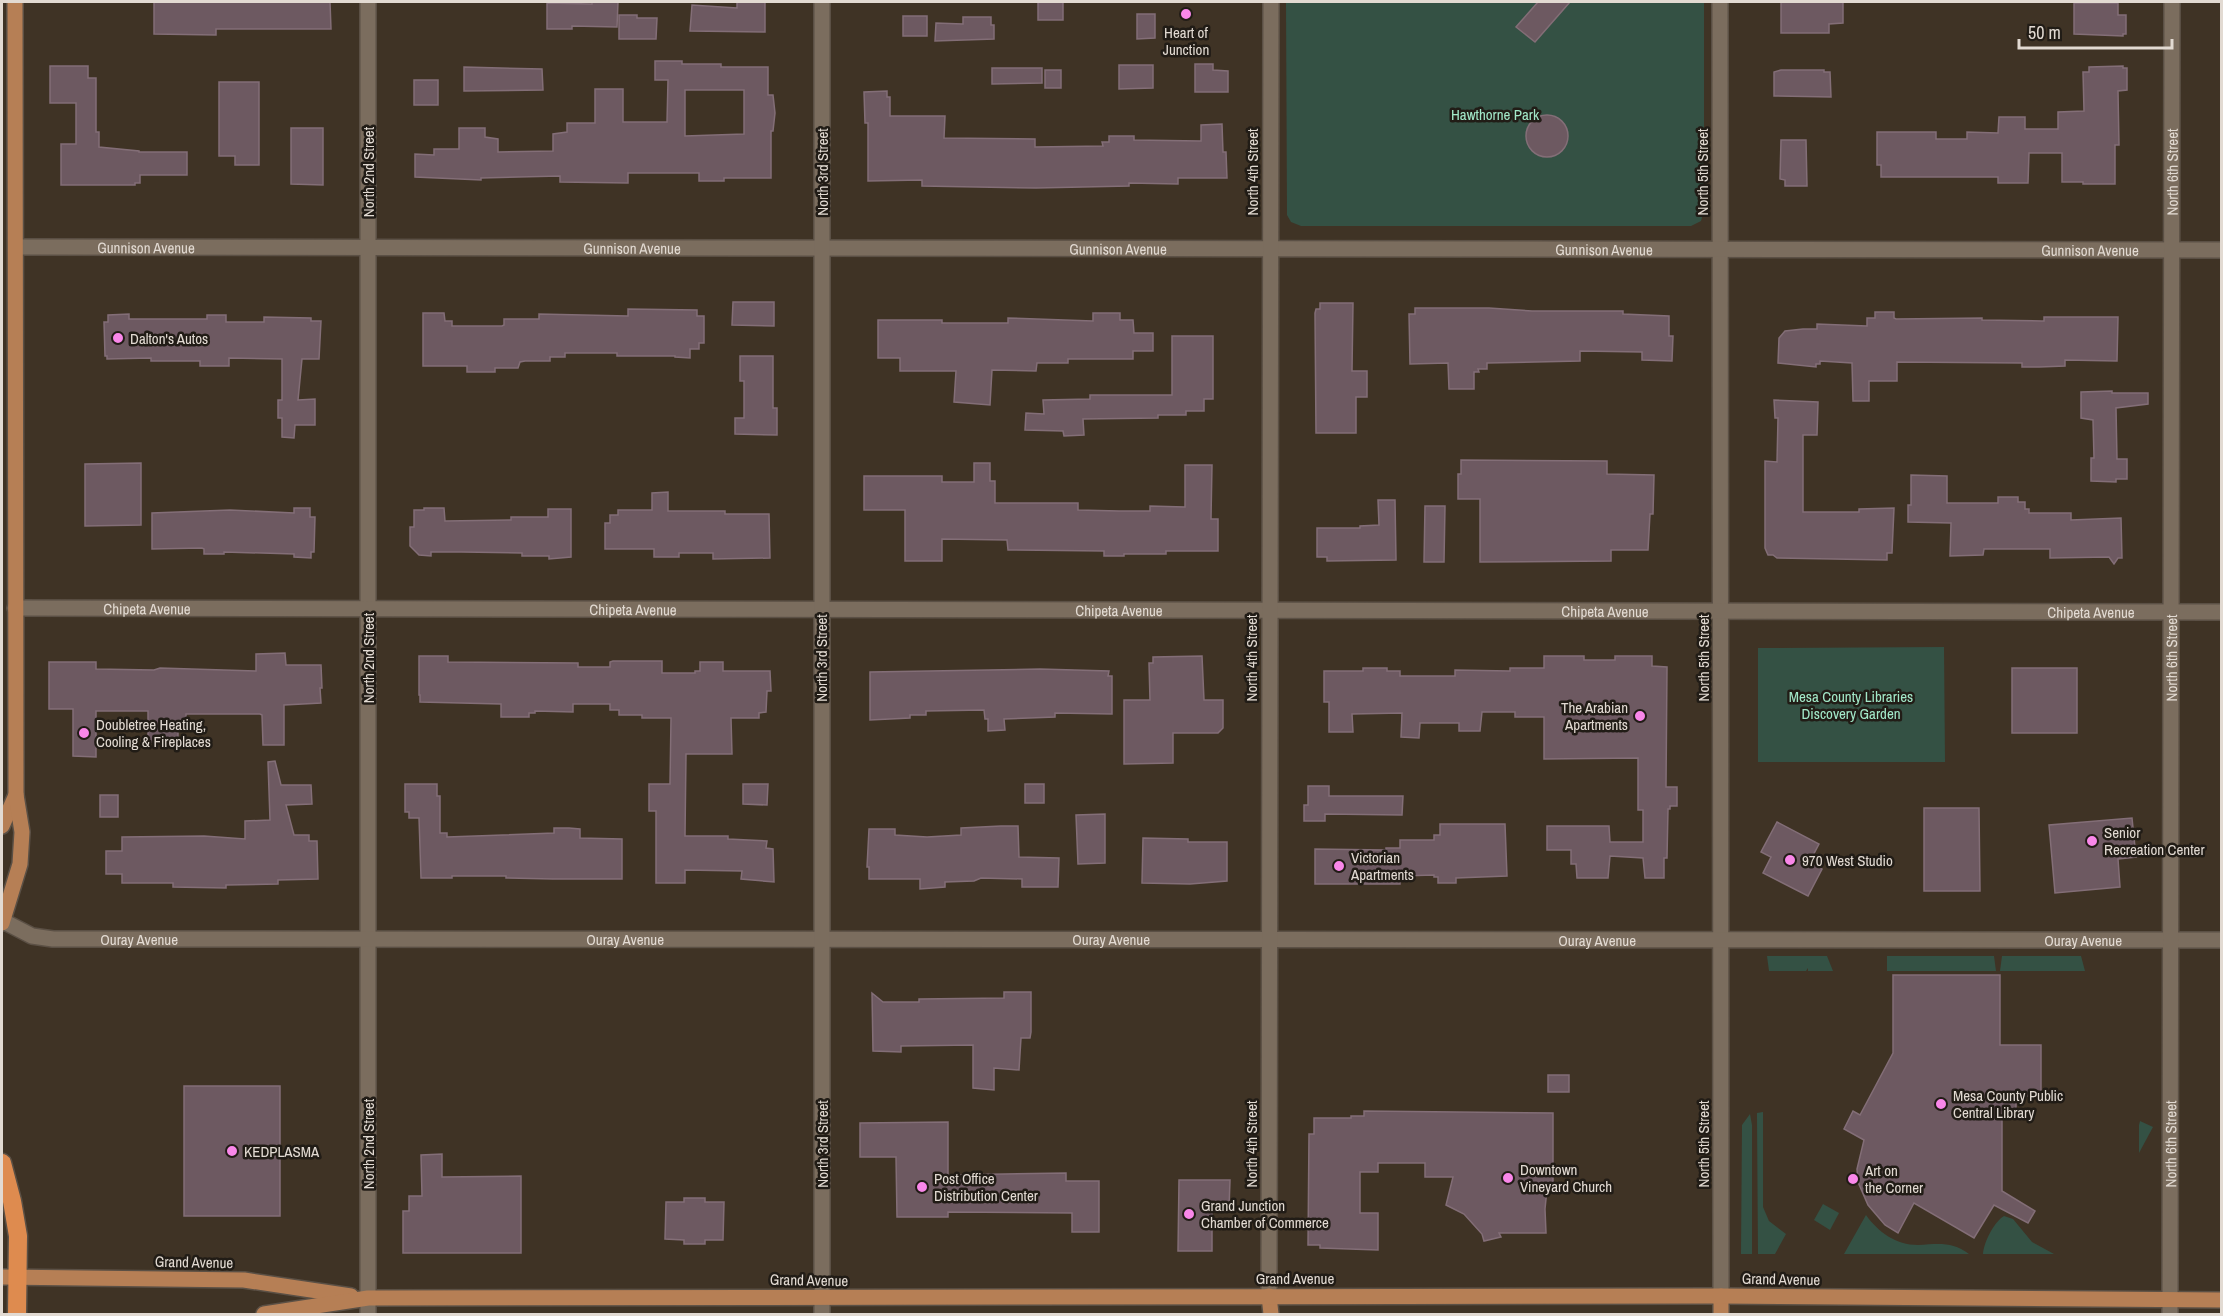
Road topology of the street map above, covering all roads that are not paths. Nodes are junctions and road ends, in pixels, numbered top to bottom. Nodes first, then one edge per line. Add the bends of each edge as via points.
1 (15, 2) edge
2 (368, 2) edge
3 (822, 2) edge
4 (1270, 2) edge
5 (1720, 2) edge
6 (2172, 2) edge
7 (16, 247) junction
8 (368, 247) junction
9 (821, 248) junction
10 (1270, 249) junction
11 (1721, 249) junction
12 (2173, 250) junction
13 (2222, 250) edge
14 (15, 609) junction
15 (368, 609) junction
16 (821, 610) junction
17 (1269, 610) junction
18 (1721, 611) junction
19 (2172, 612) junction
20 (2222, 612) edge
21 (16, 795) junction
22 (2, 826) edge
23 (2, 922) edge
24 (368, 939) junction
25 (822, 939) junction
26 (1269, 939) junction
27 (1721, 940) junction
28 (2171, 940) junction
29 (2222, 940) edge
30 (2, 1163) edge
31 (9, 1277) edge
32 (1269, 1296) junction
33 (1721, 1296) junction
34 (368, 1298) junction
35 (822, 1298) junction
36 (2222, 1300) edge
37 (2170, 1307) edge
38 (16, 1314) edge
39 (264, 1314) edge
40 (368, 1314) edge
41 (822, 1314) edge
42 (1271, 1314) edge
43 (1721, 1314) edge

1 - 7 main road
2 - 8 street, North 2nd Street
3 - 9 street, North 3rd Street
4 - 10 street, North 4th Street
5 - 11 street, North 5th Street
6 - 12 street, North 6th Street
7 - 8 street, Gunnison Avenue
7 - 14 main road
8 - 9 street, Gunnison Avenue
8 - 15 street, North 2nd Street
9 - 10 street, Gunnison Avenue
9 - 16 street, North 3rd Street
10 - 11 street, Gunnison Avenue
10 - 17 street, North 4th Street
11 - 12 street, Gunnison Avenue
11 - 18 street, North 5th Street
12 - 13 street, Gunnison Avenue
12 - 19 street, North 6th Street
14 - 15 street, Chipeta Avenue
14 - 21 main road
15 - 16 street, Chipeta Avenue
15 - 24 street, North 2nd Street
16 - 17 street, Chipeta Avenue
16 - 25 street, North 3rd Street
17 - 18 street, Chipeta Avenue
17 - 26 street, North 4th Street
18 - 19 street, Chipeta Avenue
18 - 27 street, North 5th Street
19 - 20 street, Chipeta Avenue
19 - 28 street, North 6th Street
21 - 22 main road
21 - 23 main road via 22,832 20,864
23 - 24 street, Ouray Avenue via 32,936 53,939
24 - 25 street, Ouray Avenue
24 - 34 street, North 2nd Street
25 - 26 street, Ouray Avenue
25 - 35 street, North 3rd Street
26 - 27 street, Ouray Avenue
26 - 32 street, North 4th Street
27 - 28 street, Ouray Avenue
27 - 33 street, North 5th Street
28 - 29 street, Ouray Avenue
28 - 37 street, North 6th Street
30 - 31 highway via 18,1236
31 - 34 main road, Grand Avenue via 244,1280
31 - 38 highway
32 - 33 main road, Grand Avenue
32 - 35 main road, Grand Avenue
32 - 42 main road, North 4th Street
33 - 37 main road, Grand Avenue
33 - 43 main road, North 5th Street
34 - 35 main road, Grand Avenue
34 - 39 main road, Grand Avenue
34 - 40 street, North 2nd Street
35 - 41 street, North 3rd Street
36 - 37 main road, Grand Avenue

